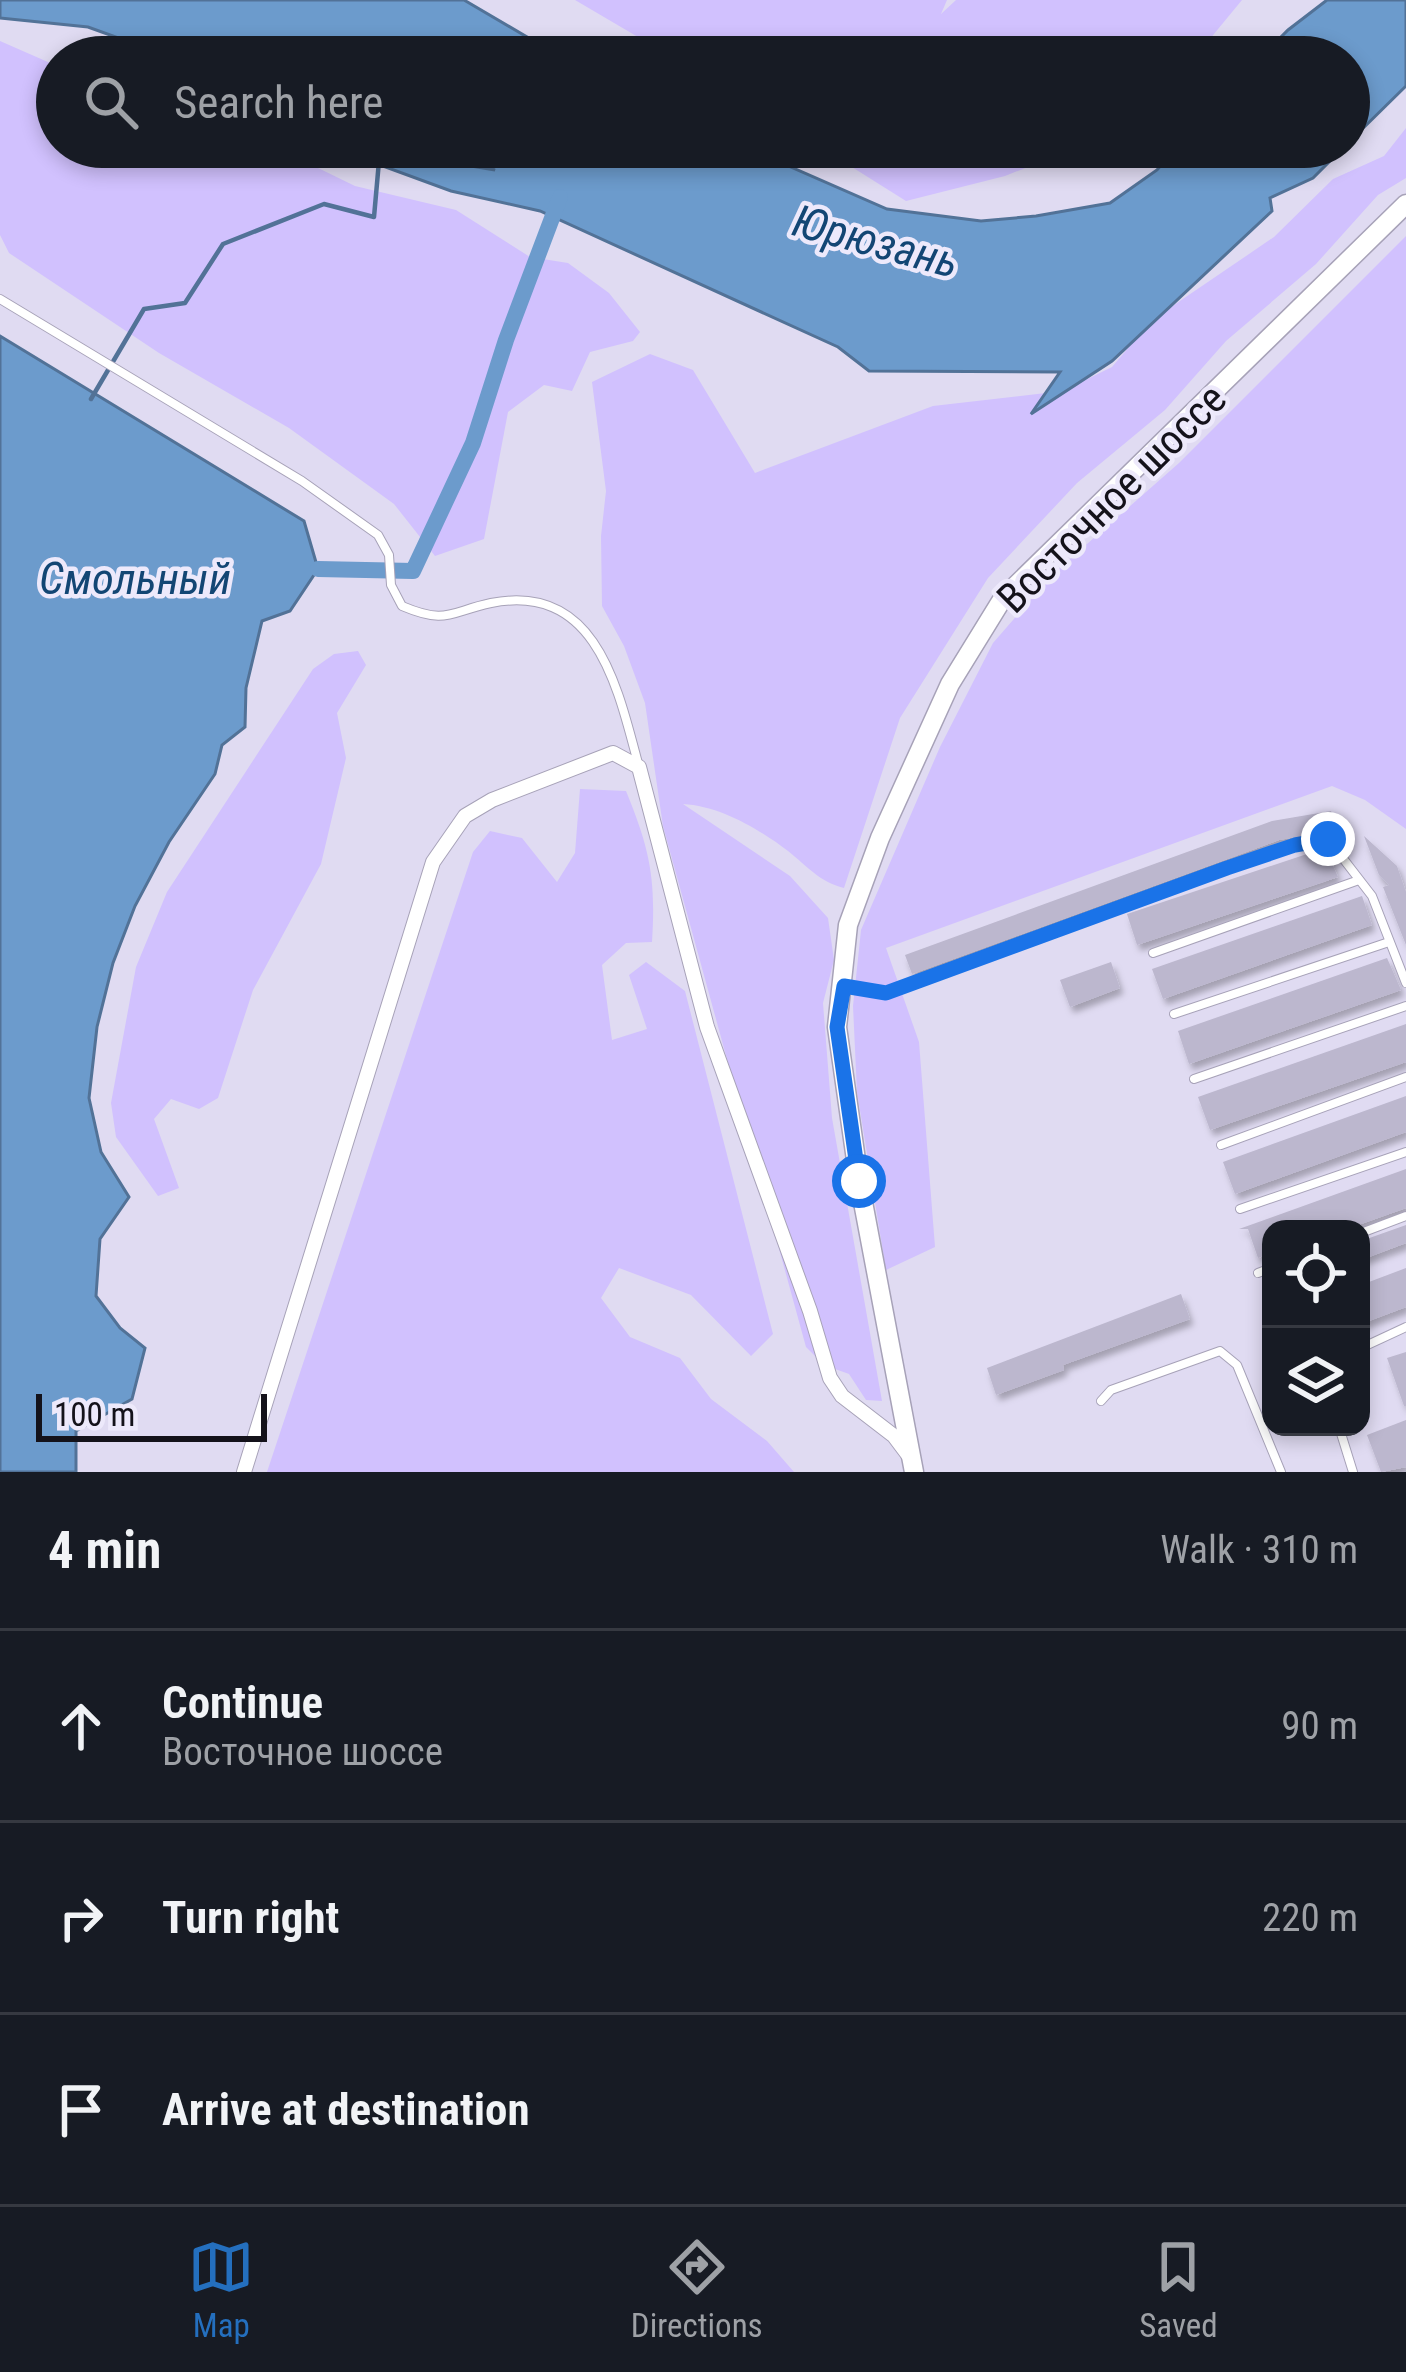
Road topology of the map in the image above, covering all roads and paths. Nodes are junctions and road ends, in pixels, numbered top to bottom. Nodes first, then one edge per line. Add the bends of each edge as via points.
1 (1406, 204) edge
2 (0, 299) edge
3 (639, 767) junction
4 (1359, 880) junction
5 (1390, 941) junction
6 (1153, 953) dead end
7 (1406, 982) edge
8 (844, 986) junction
9 (1406, 1006) edge
10 (1174, 1014) dead end
11 (1406, 1077) edge
12 (1194, 1079) dead end
13 (1221, 1145) dead end
14 (1406, 1152) edge
15 (1240, 1209) dead end
16 (1406, 1216) edge
17 (1370, 1230) edge
18 (1262, 1271) edge
19 (1258, 1273) dead end
20 (1406, 1327) edge
21 (1370, 1344) edge
22 (1101, 1401) dead end
23 (1342, 1436) edge
24 (913, 1466) edge
25 (244, 1472) edge
26 (1280, 1472) edge
27 (1353, 1472) edge

1 - 8 main road, Восточное шоссе via 1003,598 950,684 880,838 848,925
2 - 3 lane via 378,535 402,606 430,618 537,600 574,617 608,662
3 - 24 street via 706,1027 830,1378 894,1436
3 - 25 street via 613,753 514,789 465,816 434,862
4 - 5 lane
4 - 6 lane
4 - 8 lane via 1328,839 1295,845 886,993
5 - 7 lane
5 - 10 lane
8 - 24 main road, Восточное шоссе via 837,1027 852,1137
9 - 12 lane
11 - 13 lane
14 - 15 lane
16 - 17 lane
18 - 19 lane
20 - 21 lane
22 - 26 lane via 1111,1390 1220,1351 1237,1365
23 - 27 lane

